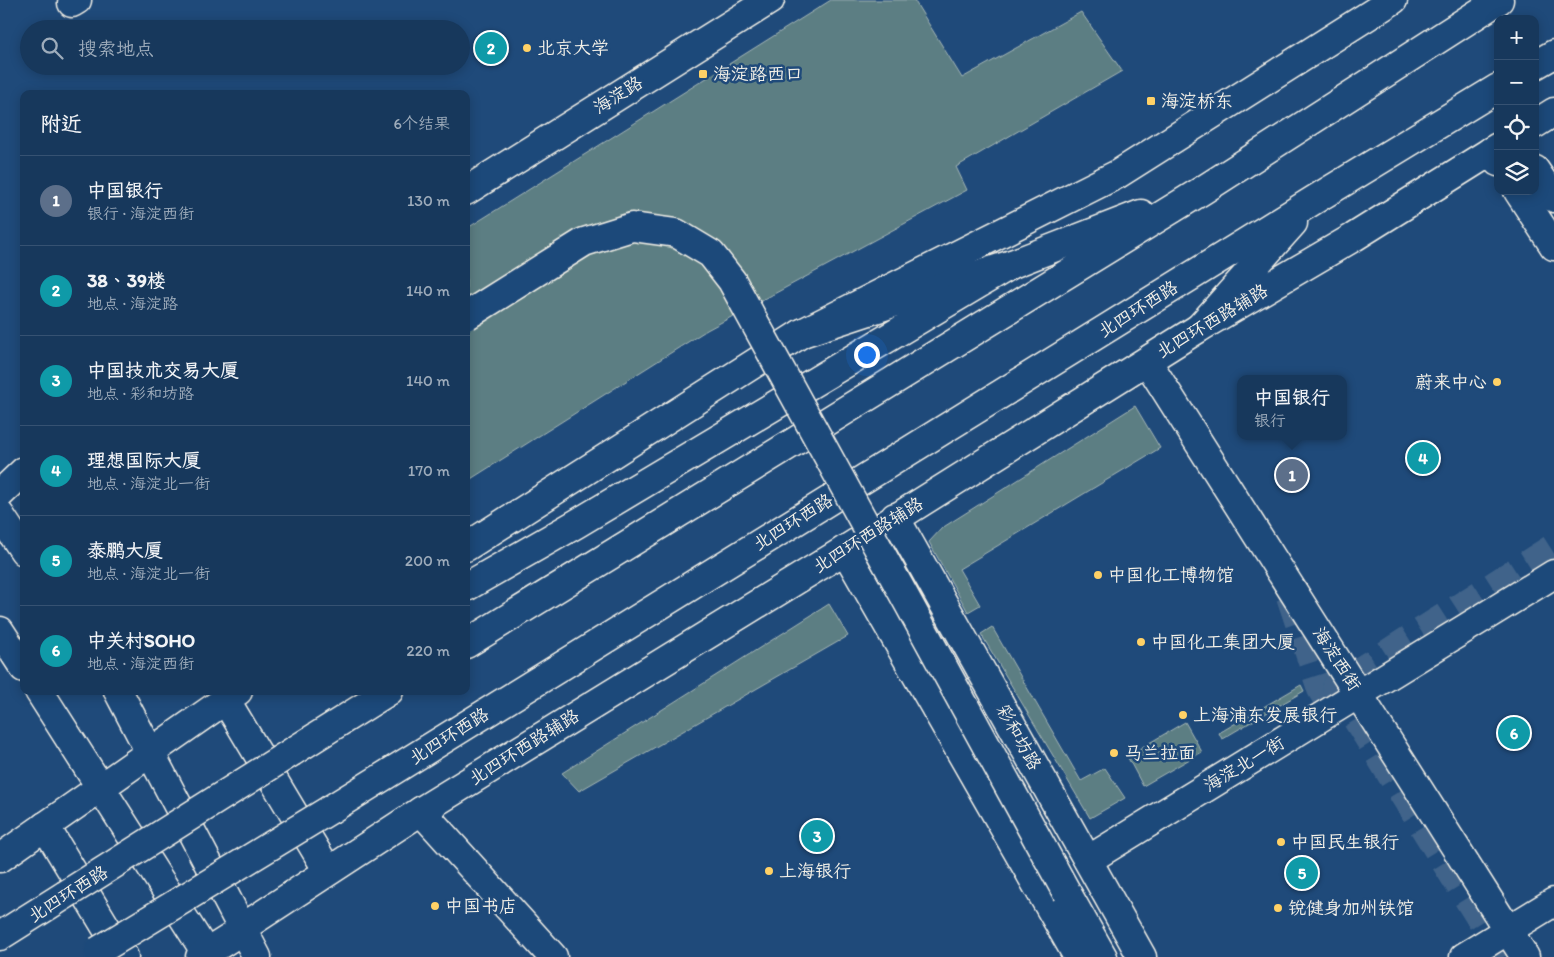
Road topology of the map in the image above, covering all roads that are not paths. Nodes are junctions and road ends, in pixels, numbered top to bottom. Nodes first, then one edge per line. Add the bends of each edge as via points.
1 (770, 0) edge
2 (1393, 0) edge
3 (1500, 0) edge
4 (1554, 54) edge
5 (1539, 63) edge
6 (1494, 90) edge
7 (1554, 112) edge
8 (1539, 121) edge
9 (1494, 154) edge
10 (1539, 176) edge
11 (470, 188) edge
12 (1203, 190) junction
13 (1521, 195) edge
14 (1554, 198) edge
15 (1314, 200) junction
16 (1554, 246) edge
17 (1012, 264) junction
18 (470, 313) edge
19 (1199, 328) junction
20 (802, 334) junction
21 (1147, 361) junction
22 (20, 475) edge
23 (0, 494) edge
24 (0, 516) edge
25 (895, 517) junction
26 (909, 543) junction
27 (470, 544) edge
28 (20, 545) edge
29 (851, 561) junction
30 (1554, 574) edge
31 (470, 586) edge
32 (0, 631) edge
33 (470, 642) edge
34 (20, 662) edge
35 (1359, 694) junction
36 (42, 695) edge
37 (120, 695) edge
38 (232, 695) edge
39 (384, 695) edge
40 (150, 751) junction
41 (100, 786) junction
42 (421, 810) junction
43 (45, 826) junction
44 (0, 858) edge
45 (1088, 860) junction
46 (328, 871) junction
47 (1554, 902) edge
48 (242, 928) junction
49 (1509, 930) junction
50 (0, 936) edge
51 (94, 954) edge
52 (205, 956) edge
53 (124, 957) edge
54 (257, 957) edge
55 (554, 957) edge
56 (1078, 957) edge
57 (1103, 957) edge
58 (1142, 957) edge
59 (1464, 957) edge
60 (1525, 957) edge

1 - 11 main road, 海淀路
2 - 20 main road via 1118,174
3 - 12 main road
4 - 5 main road
6 - 15 main road, 北四环西路
7 - 8 main road
9 - 19 main road, 北四环西路辅路
10 - 14 main road
12 - 17 main road
12 - 33 main road
13 - 16 main road
15 - 19 main road
15 - 51 main road, 北四环西路, bridge
17 - 20 main road
17 - 31 main road
18 - 57 main road, bridge via 584,242 632,227 676,233 711,254 732,281
19 - 21 main road, 北四环西路辅路
20 - 27 main road
21 - 25 main road, 北四环西路辅路
21 - 35 main road, 海淀西街
22 - 23 main road
24 - 28 main road
25 - 26 main road, 彩和坊路
25 - 29 main road, 北四环西路辅路
26 - 29 main road via 894,540
26 - 45 main road, 彩和坊路
29 - 42 main road, 北四环西路辅路
29 - 56 main road
30 - 35 main road, 海淀北一街
32 - 34 main road
35 - 45 main road, 海淀北一街
35 - 49 main road, 海淀西街
36 - 41 main road
37 - 40 main road
38 - 40 main road
38 - 46 main road
39 - 50 main road, 北四环西路, bridge
40 - 41 main road
40 - 48 main road
41 - 43 main road
41 - 52 main road
42 - 46 main road, 北四环西路辅路
42 - 55 main road
43 - 44 main road
43 - 53 main road
45 - 58 main road, 彩和坊路
46 - 48 main road, 北四环西路辅路
47 - 49 main road
48 - 52 main road, 北四环西路辅路
48 - 54 main road
49 - 59 main road
49 - 60 main road, 海淀西街

